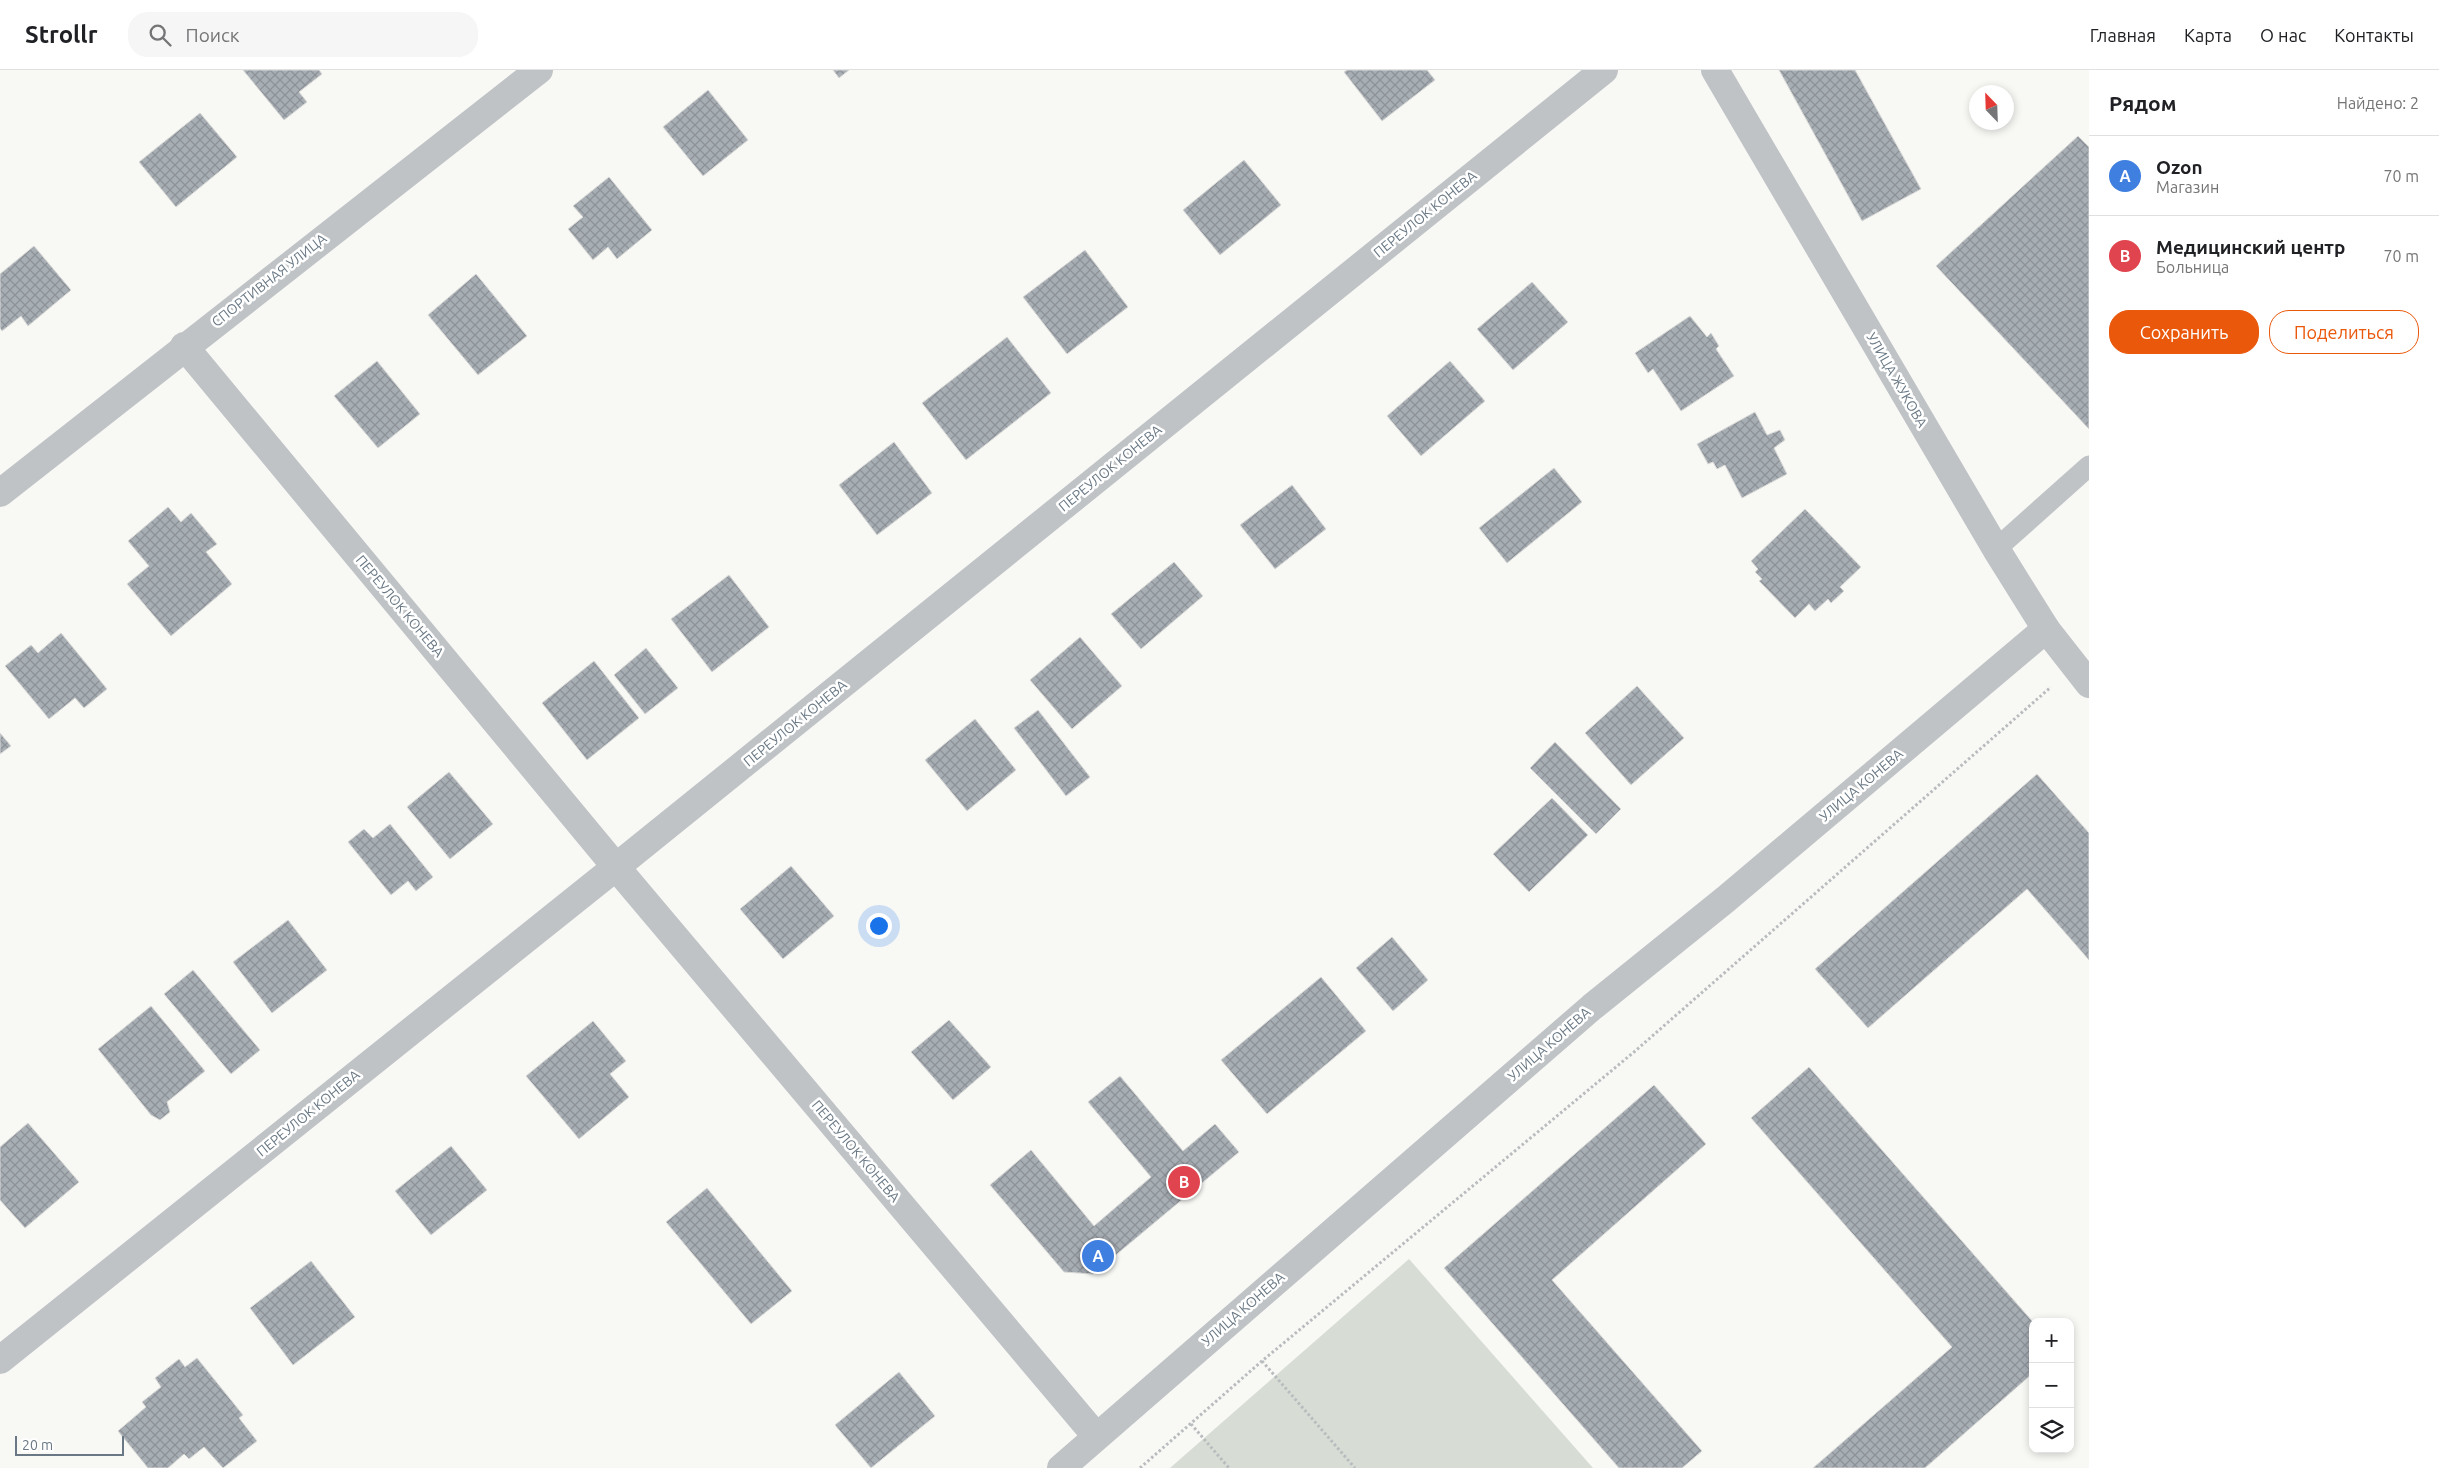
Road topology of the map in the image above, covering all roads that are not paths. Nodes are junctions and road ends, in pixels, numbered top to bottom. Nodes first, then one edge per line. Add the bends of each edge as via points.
1 (539, 70) edge
2 (1604, 70) edge
3 (1715, 70) edge
4 (184, 346) junction
5 (2089, 466) edge
6 (0, 493) edge
7 (1996, 549) junction
8 (2046, 629) junction
9 (2089, 684) edge
10 (616, 866) junction
11 (0, 1360) edge
12 (1096, 1436) junction
13 (1061, 1468) edge

1 - 4 street, СПОРТИВНАЯ УЛИЦА
2 - 10 street, ПЕРЕУЛОК КОНЕВА
3 - 7 street, УЛИЦА ЖУКОВА
4 - 6 street, СПОРТИВНАЯ УЛИЦА
4 - 10 street, ПЕРЕУЛОК КОНЕВА
5 - 7 lane
7 - 8 street, УЛИЦА ЖУКОВА
8 - 9 street, УЛИЦА ЖУКОВА
8 - 12 street, УЛИЦА КОНЕВА via 1726,899 1592,1007
10 - 11 street, ПЕРЕУЛОК КОНЕВА
10 - 12 street, ПЕРЕУЛОК КОНЕВА
12 - 13 street, УЛИЦА КОНЕВА

